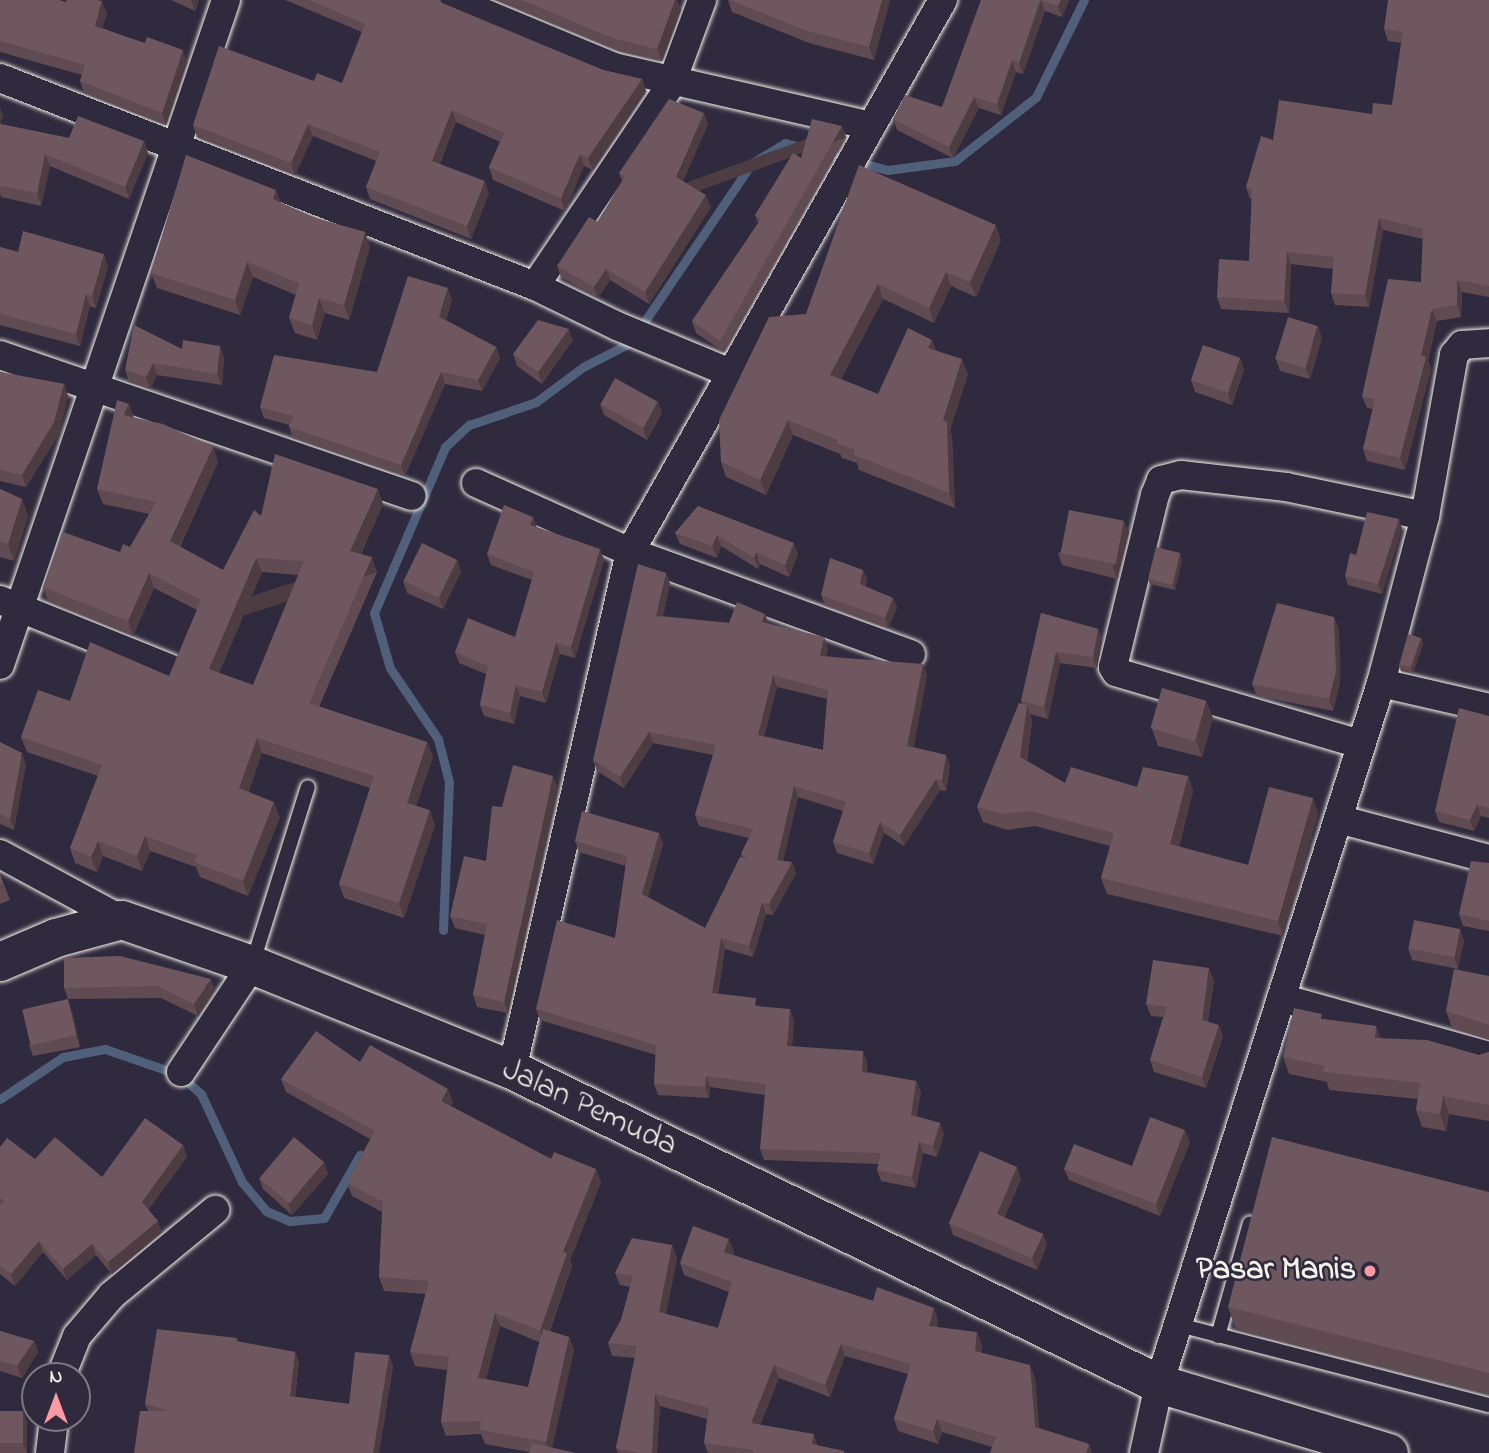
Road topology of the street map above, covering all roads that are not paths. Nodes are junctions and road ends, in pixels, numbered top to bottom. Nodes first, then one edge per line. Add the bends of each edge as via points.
1 (226, 0) edge
2 (453, 0) edge
3 (702, 0) edge
4 (943, 0) edge
5 (0, 78) edge
6 (671, 84) junction
7 (870, 129) junction
8 (175, 148) junction
9 (535, 286) junction
10 (1489, 343) edge
11 (0, 355) edge
12 (733, 374) junction
13 (95, 390) junction
14 (476, 483) dead end
15 (411, 496) dead end
16 (1425, 516) junction
17 (630, 552) junction
18 (9, 604) edge
19 (911, 654) dead end
20 (0, 664) edge
21 (169, 668) edge
22 (1381, 683) junction
23 (1489, 708) edge
24 (1360, 744) junction
25 (308, 787) dead end
26 (1338, 819) junction
27 (0, 854) edge
28 (1489, 859) edge
29 (122, 920) junction
30 (0, 962) edge
31 (252, 965) junction
32 (1281, 998) junction
33 (1489, 1056) edge
34 (512, 1070) junction
35 (181, 1072) dead end
36 (1256, 1204) edge
37 (215, 1210) dead end
38 (1179, 1325) junction
39 (1218, 1336) junction
40 (67, 1362) edge
41 (1159, 1384) junction
42 (1489, 1405) edge
43 (52, 1432) edge
44 (50, 1453) edge
45 (1144, 1453) edge
46 (1389, 1453) edge

1 - 8 street
2 - 6 street via 614,67
3 - 6 street
4 - 7 street
5 - 8 street
6 - 7 street
6 - 9 street
7 - 12 street
8 - 9 street
8 - 13 street
9 - 12 street
10 - 16 street via 1462,345 1454,355
11 - 13 street
12 - 17 street
13 - 15 street
13 - 18 street
14 - 17 street
16 - 22 street
16 - 24 street via 1286,487 1181,475 1161,480 1155,495 1115,658 1116,672
17 - 19 street
17 - 34 street
18 - 20 street
18 - 21 street
22 - 23 street
22 - 24 street
24 - 26 street
25 - 31 lane
26 - 28 street
26 - 32 street
27 - 29 street
29 - 30 main road via 56,938
29 - 31 main road, Jalan Pemuda
31 - 34 main road, Jalan Pemuda
31 - 35 street
32 - 33 street
32 - 38 street
34 - 41 main road, Jalan Pemuda
36 - 39 lane
37 - 40 street via 113,1295 77,1336
38 - 39 lane
38 - 41 street
39 - 42 lane
41 - 45 street
41 - 46 main road, Jalan Pemuda
43 - 44 street

